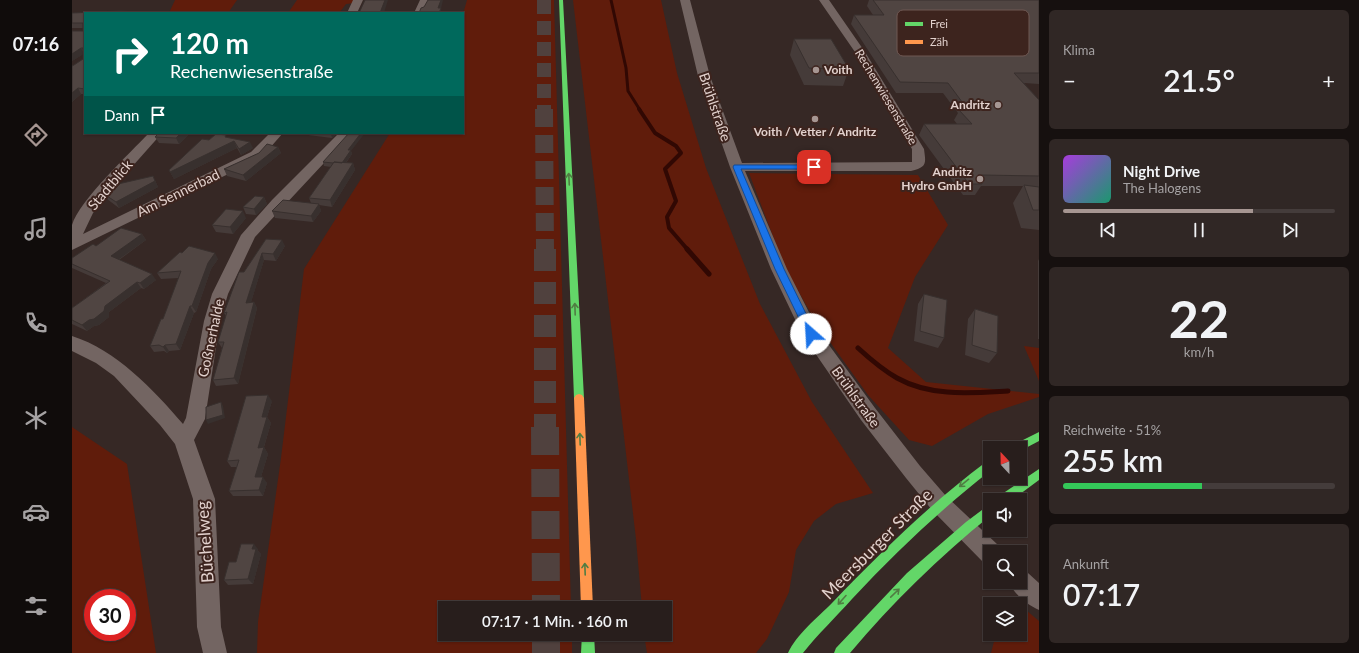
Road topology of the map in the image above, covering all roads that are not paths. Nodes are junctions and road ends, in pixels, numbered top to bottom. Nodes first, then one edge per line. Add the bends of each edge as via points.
1 (358, 0) edge
2 (425, 0) edge
3 (561, 0) edge
4 (686, 0) edge
5 (824, 0) edge
6 (352, 12) edge
7 (419, 12) edge
8 (155, 134) edge
9 (276, 134) edge
10 (345, 134) edge
11 (737, 167) junction
12 (74, 244) edge
13 (72, 343) edge
14 (1039, 436) edge
15 (184, 440) junction
16 (1027, 443) edge
17 (983, 470) edge
18 (1039, 474) edge
19 (1013, 493) edge
20 (939, 503) junction
21 (983, 514) edge
22 (964, 529) junction
23 (983, 547) edge
24 (1027, 587) edge
25 (1039, 598) edge
26 (586, 601) edge
27 (588, 641) edge
28 (215, 653) edge
29 (588, 653) edge
30 (795, 653) edge
31 (841, 653) edge

1 - 6 street
2 - 7 street
26 -> 3 main road
4 - 11 street, Brühlstraße via 704,76
5 - 11 street, Rechenwiesenstraße via 860,52 918,149 919,164 911,167
8 - 12 street, Stadtblick via 86,212 74,237
9 - 12 street, Am Sennerbad via 256,155
10 - 15 street, Goßnerhalde via 248,235 220,294 212,321 195,419
11 - 20 street, Brühlstraße via 779,269 811,334 868,414
13 - 15 street, Büchelweg via 102,358 120,371
14 - 16 main road
15 - 28 street, Büchelweg via 204,499 210,627
17 -> 20 main road, Meersburger Straße
18 - 19 main road
20 - 22 street, Brühlstraße
20 -> 30 main road, Meersburger Straße via 899,540
21 - 22 main road
22 - 23 street, Brühlstraße
31 -> 22 main road via 874,613 932,556
24 - 25 street
27 - 29 main road

